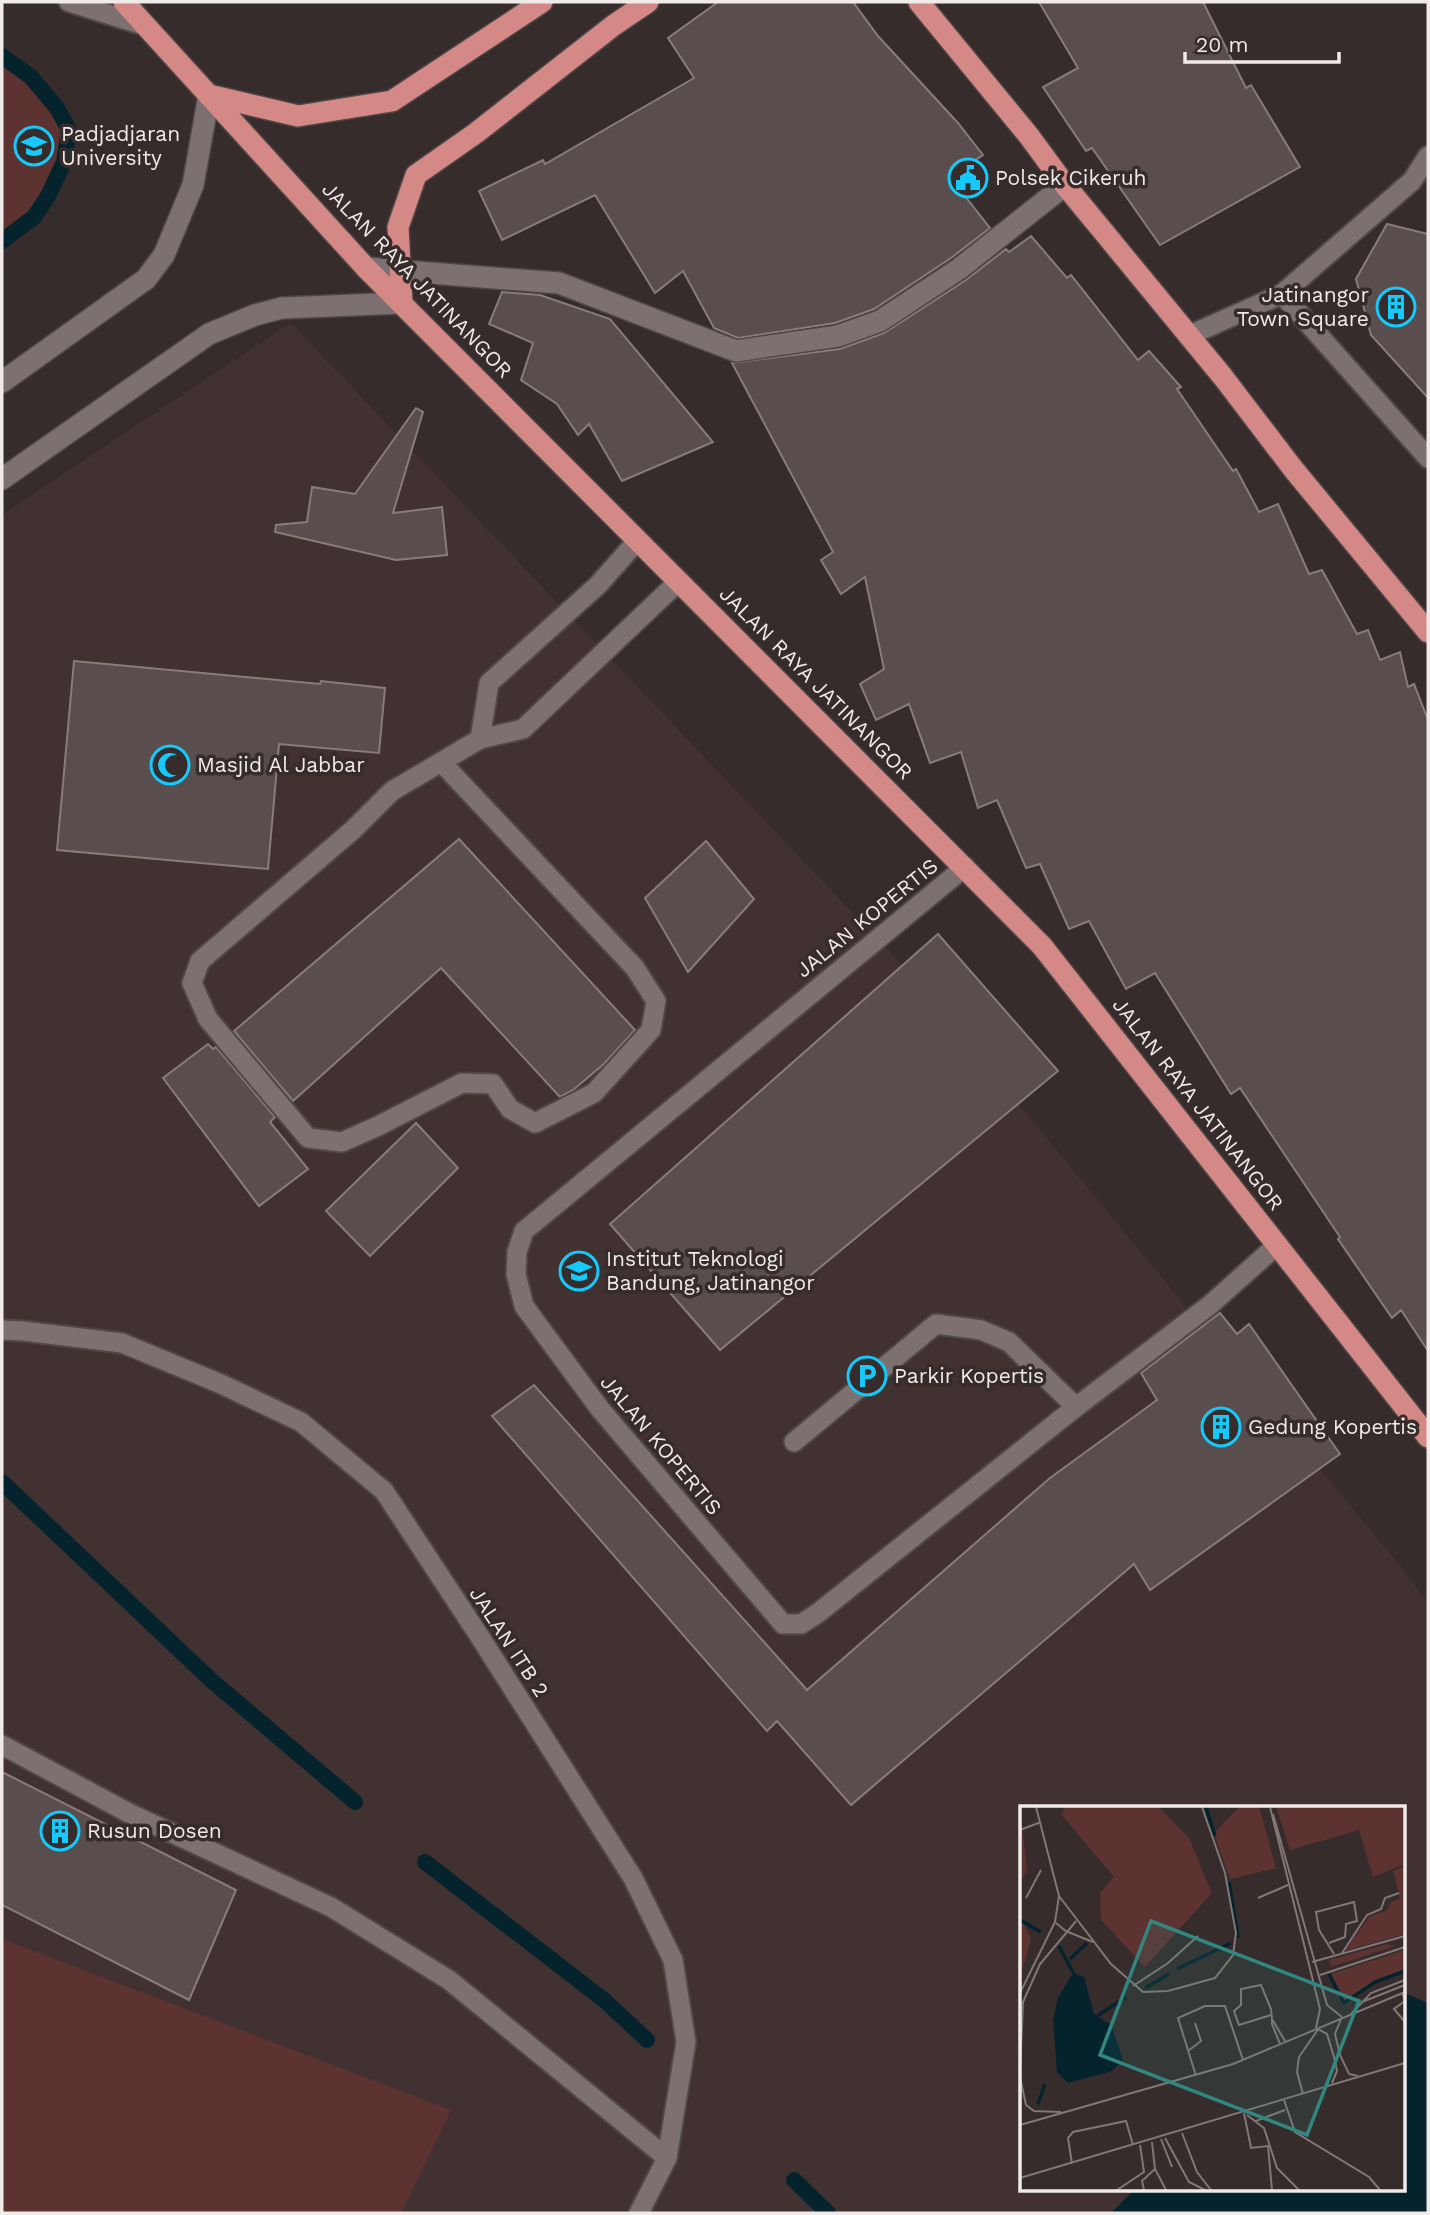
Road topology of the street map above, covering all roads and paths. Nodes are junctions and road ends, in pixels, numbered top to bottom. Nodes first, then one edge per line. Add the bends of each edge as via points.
1 (69, 2) edge
2 (124, 2) edge
3 (542, 2) edge
4 (648, 2) edge
5 (919, 2) edge
6 (146, 26) junction
7 (209, 95) junction
8 (1428, 156) edge
9 (1065, 186) junction
10 (366, 268) junction
11 (401, 270) junction
12 (1282, 294) junction
13 (402, 303) junction
14 (1188, 336) junction
15 (2, 382) edge
16 (1428, 458) edge
17 (2, 479) edge
18 (637, 541) junction
19 (679, 581) junction
20 (1428, 632) edge
21 (480, 740) junction
22 (442, 763) junction
23 (965, 867) junction
24 (1278, 1245) junction
25 (2, 1331) edge
26 (1076, 1407) junction
27 (1428, 1437) edge
28 (794, 1442) dead end
29 (2, 1745) edge
30 (667, 2158) junction
31 (639, 2213) edge

1 - 6 lane
2 - 6 highway, JALAN RAYA JATINANGOR
3 - 7 highway via 392,101 298,116
4 - 11 highway via 416,175 398,227
5 - 9 highway
6 - 7 highway, JALAN RAYA JATINANGOR
7 - 10 highway, JALAN RAYA JATINANGOR
7 - 15 main road via 193,185 164,255 146,279
8 - 12 lane via 1412,181
9 - 11 main road via 959,269 880,321 838,336 736,351 559,283
9 - 14 highway
10 - 11 main road
10 - 13 highway, JALAN RAYA JATINANGOR
11 - 13 highway
12 - 14 lane
12 - 16 lane
13 - 17 main road via 282,308 209,334
13 - 18 highway, JALAN RAYA JATINANGOR
14 - 20 highway
18 - 19 highway, JALAN RAYA JATINANGOR
18 - 21 lane via 598,585 489,683
19 - 21 lane via 523,729
19 - 23 highway, JALAN RAYA JATINANGOR
21 - 22 lane
22 - 22 lane via 392,790 354,829 200,961 192,983 208,1019 309,1138 342,1142 462,1083 492,1084 510,1109 535,1123 594,1093 651,1030 656,1001 635,968
23 - 24 highway, JALAN RAYA JATINANGOR via 1042,946
23 - 26 lane, JALAN KOPERTIS via 524,1231 516,1275 524,1306 600,1409 783,1624 801,1624 818,1614
24 - 26 lane, JALAN KOPERTIS
24 - 27 highway, JALAN RAYA JATINANGOR
25 - 30 lane, JALAN ITB 2 via 122,1343 221,1384 301,1422 384,1491 626,1866 673,1960 687,2042
26 - 28 lane via 1009,1342 981,1330 936,1324
29 - 30 lane via 129,1813 331,1907 414,1958 449,1980
30 - 31 lane, JALAN ITB 2

